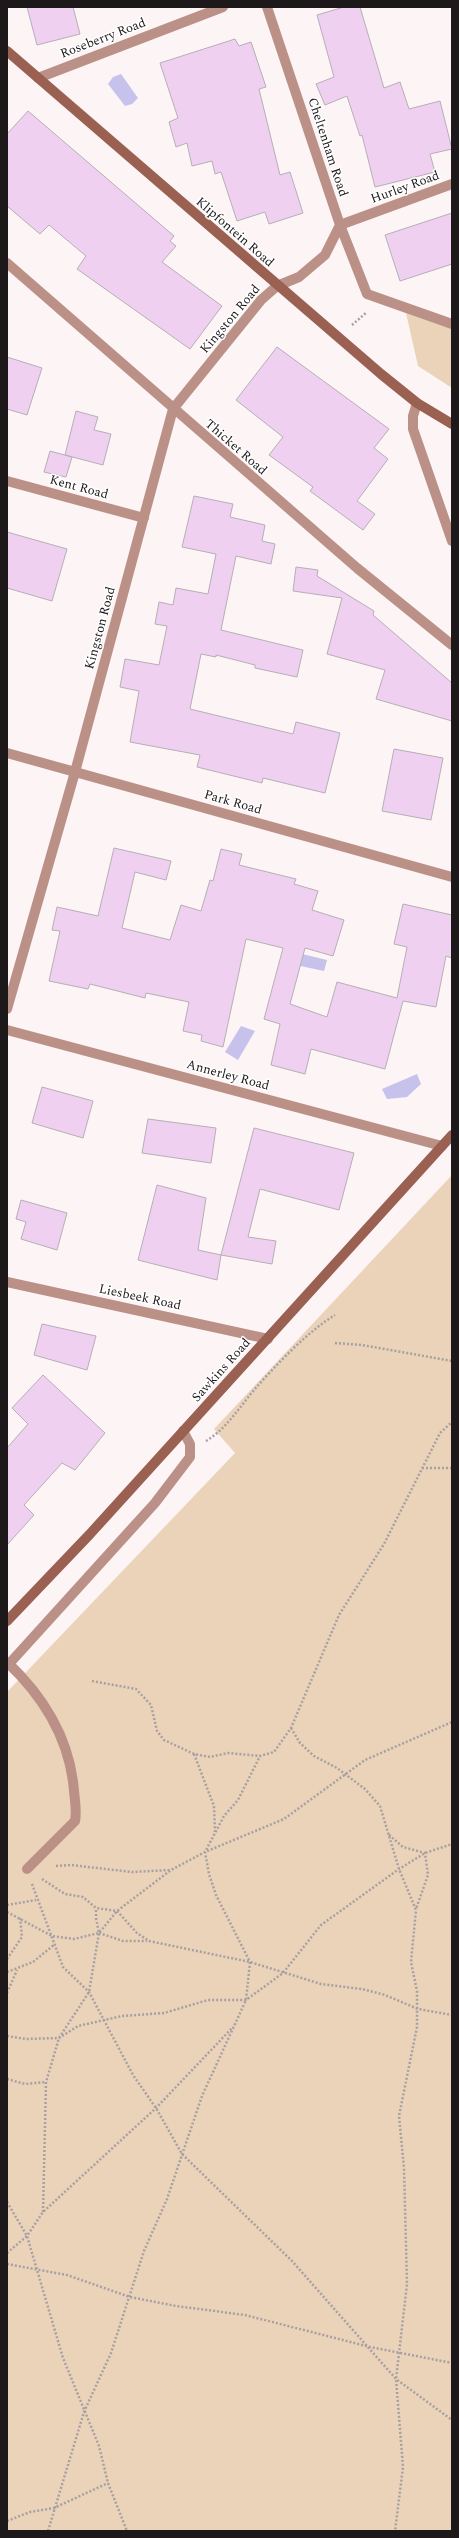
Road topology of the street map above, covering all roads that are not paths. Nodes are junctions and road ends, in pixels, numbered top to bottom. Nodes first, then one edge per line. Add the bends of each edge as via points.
1 (223, 7) edge
2 (267, 7) edge
3 (7, 51) edge
4 (38, 78) junction
5 (452, 184) edge
6 (340, 225) junction
7 (7, 263) edge
8 (277, 286) junction
9 (452, 324) edge
10 (417, 403) junction
11 (173, 410) junction
12 (452, 424) edge
13 (7, 481) edge
14 (144, 518) junction
15 (452, 541) edge
16 (452, 645) edge
17 (7, 753) edge
18 (75, 772) junction
19 (452, 877) edge
20 (7, 1009) edge
21 (7, 1030) edge
22 (452, 1134) edge
23 (442, 1146) junction
24 (7, 1282) edge
25 (268, 1339) junction
26 (183, 1431) junction
27 (7, 1621) edge
28 (8, 1663) edge
29 (27, 1869) road end

1 - 4 street, Roseberry Road
2 - 6 street, Cheltenham Road
3 - 4 street, Klipfontein Road
4 - 8 street, Klipfontein Road
5 - 6 street, Hurley Road
6 - 8 street via 325,255 300,277
6 - 9 street, Cheltenham Road via 367,294
7 - 11 street, Thicket Road
8 - 10 street, Klipfontein Road
8 - 11 street, Kingston Road via 261,300
10 - 12 street, Klipfontein Road
10 - 15 street via 413,429
11 - 14 street, Kingston Road
11 - 16 street, Thicket Road via 357,568
13 - 14 street, Kent Road
14 - 18 street, Kingston Road
17 - 18 street, Park Road
18 - 19 street, Park Road
18 - 20 street, Kingston Road
21 - 23 street, Annerley Road
22 - 23 street, Sawkins Road
23 - 25 street, Sawkins Road
24 - 25 street, Liesbeek Road
25 - 26 street, Sawkins Road
26 - 27 street, Sawkins Road
26 - 28 street via 190,1444 190,1457 155,1504
28 - 29 street via 24,1678 55,1721 73,1777 75,1822

